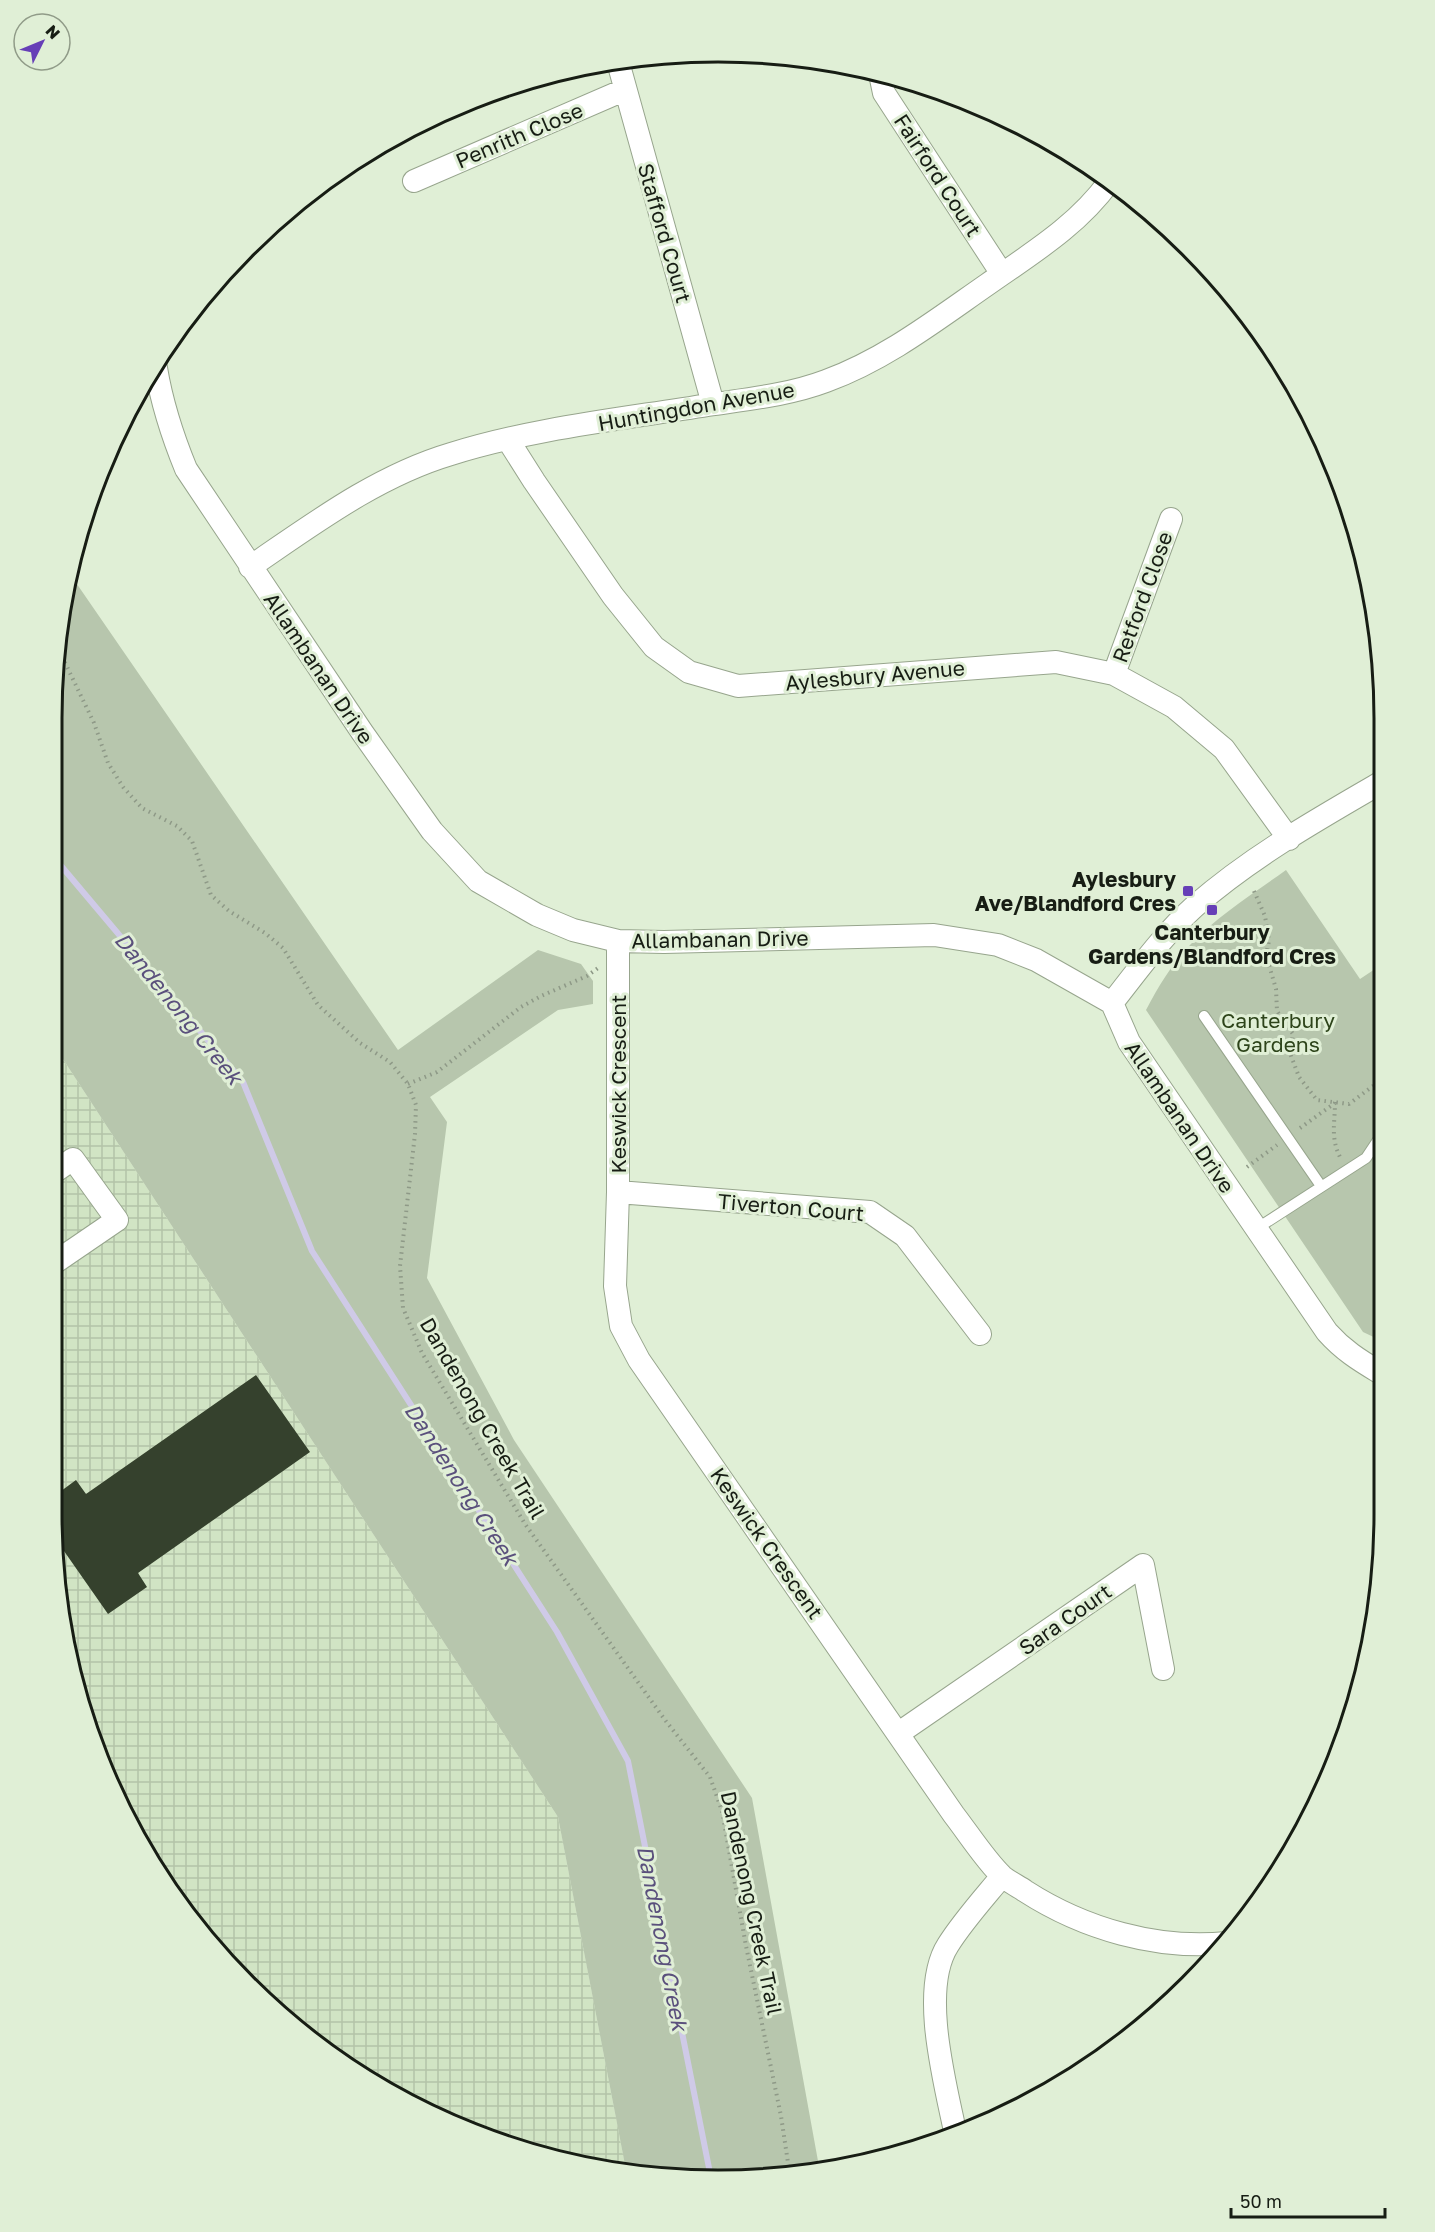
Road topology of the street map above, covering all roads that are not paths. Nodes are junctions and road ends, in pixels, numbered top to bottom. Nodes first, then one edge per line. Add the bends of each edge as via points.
1 (620, 69) edge
2 (882, 83) edge
3 (624, 90) junction
4 (414, 181) dead end
5 (1104, 188) edge
6 (1002, 274) junction
7 (157, 376) edge
8 (713, 404) junction
9 (508, 440) junction
10 (1171, 519) dead end
11 (250, 567) junction
12 (1114, 674) junction
13 (1374, 787) edge
14 (1289, 839) junction
15 (618, 941) junction
16 (1112, 1003) junction
17 (1204, 1016) dead end
18 (1374, 1146) edge
19 (62, 1167) edge
20 (1322, 1186) junction
21 (618, 1192) junction
22 (1256, 1228) junction
23 (62, 1258) edge
24 (980, 1334) dead end
25 (1374, 1369) edge
26 (1163, 1669) dead end
27 (899, 1733) junction
28 (1002, 1876) junction
29 (1213, 1945) edge
30 (954, 2126) edge

1 - 3 street, Stafford Court
2 - 6 street, Fairford Court via 884,93
3 - 4 street, Penrith Close
3 - 8 street, Stafford Court
5 - 6 street, Huntingdon Avenue via 1079,218
6 - 8 street, Huntingdon Avenue via 887,352 855,369 800,389
7 - 11 street, Allambanan Drive via 170,431 186,469
8 - 9 street, Huntingdon Avenue
9 - 11 street, Huntingdon Avenue via 451,454 397,474 325,516
9 - 12 street, Aylesbury Avenue via 613,596 654,647 689,672 738,686 1056,662
10 - 12 street, Retford Close
11 - 15 street, Allambanan Drive via 432,831 478,881 537,915 573,930
12 - 14 street, Aylesbury Avenue via 1174,707 1224,749
13 - 14 street
14 - 16 street via 1196,906 1164,938
15 - 16 street, Allambanan Drive via 879,935 963,938 998,945 1036,960
15 - 21 street, Keswick Crescent
16 - 22 street, Allambanan Drive via 1129,1042
17 - 20 lane
18 - 20 lane via 1366,1158
19 - 23 street via 73,1159 117,1220
20 - 22 lane
21 - 24 street, Tiverton Court via 870,1212 905,1236
21 - 27 street, Keswick Crescent via 615,1286 621,1326 646,1370
22 - 25 street, Allambanan Drive via 1327,1332 1341,1348
26 - 27 street, Sara Court via 1143,1565
27 - 28 street, Keswick Crescent via 954,1815
28 - 29 street, Keswick Crescent via 1041,1901 1119,1934
28 - 30 street via 947,1947 937,1975 938,2043

